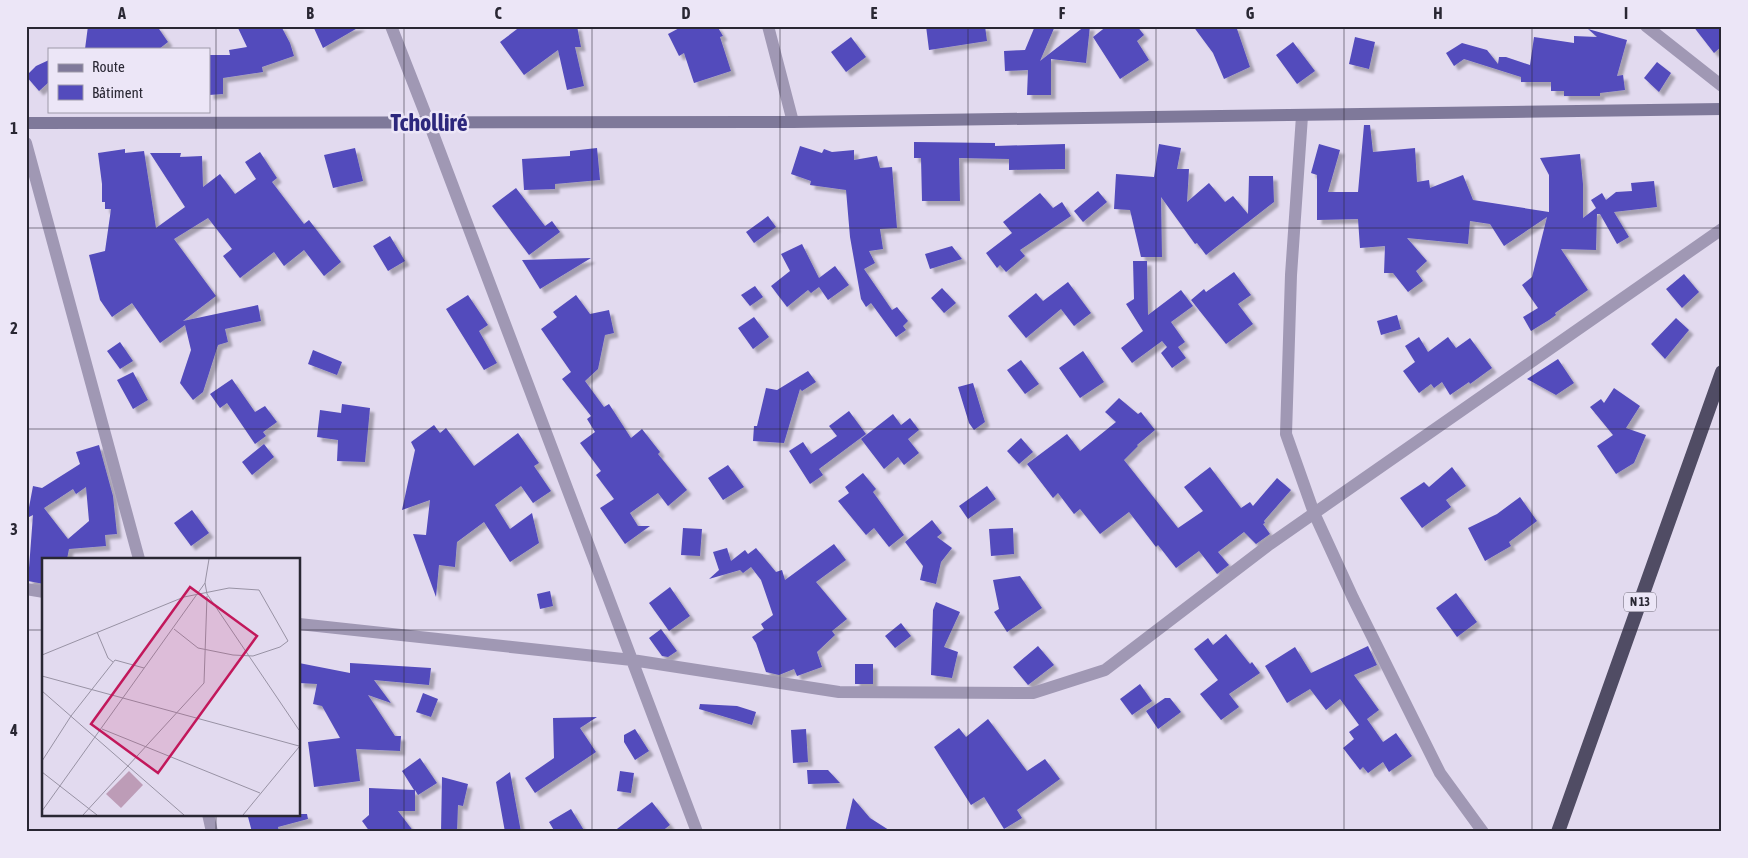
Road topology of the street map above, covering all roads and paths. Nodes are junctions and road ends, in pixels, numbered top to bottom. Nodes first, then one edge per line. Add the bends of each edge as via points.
1 (391, 26) edge
2 (768, 26) edge
3 (1646, 26) edge
4 (1722, 86) edge
5 (1722, 109) edge
6 (1302, 116) junction
7 (793, 122) junction
8 (26, 123) edge
9 (429, 123) junction
10 (26, 143) edge
11 (1722, 230) edge
12 (1722, 372) edge
13 (1314, 514) junction
14 (139, 558) edge
15 (26, 589) edge
16 (42, 592) edge
17 (300, 624) edge
18 (632, 660) junction
19 (208, 816) edge
20 (212, 832) edge
21 (697, 832) edge
22 (1483, 832) edge
23 (1558, 832) edge

1 - 9 street
2 - 7 street
3 - 4 street
5 - 6 main road
6 - 7 main road
6 - 13 street via 1291,275 1286,434
7 - 9 main road
8 - 9 main road
9 - 18 street
10 - 14 street
11 - 13 street
12 - 23 highway, N 13
13 - 18 street via 1105,670 1033,694 839,692
13 - 22 street via 1440,773
15 - 16 street
17 - 18 street
18 - 21 street
19 - 20 street

